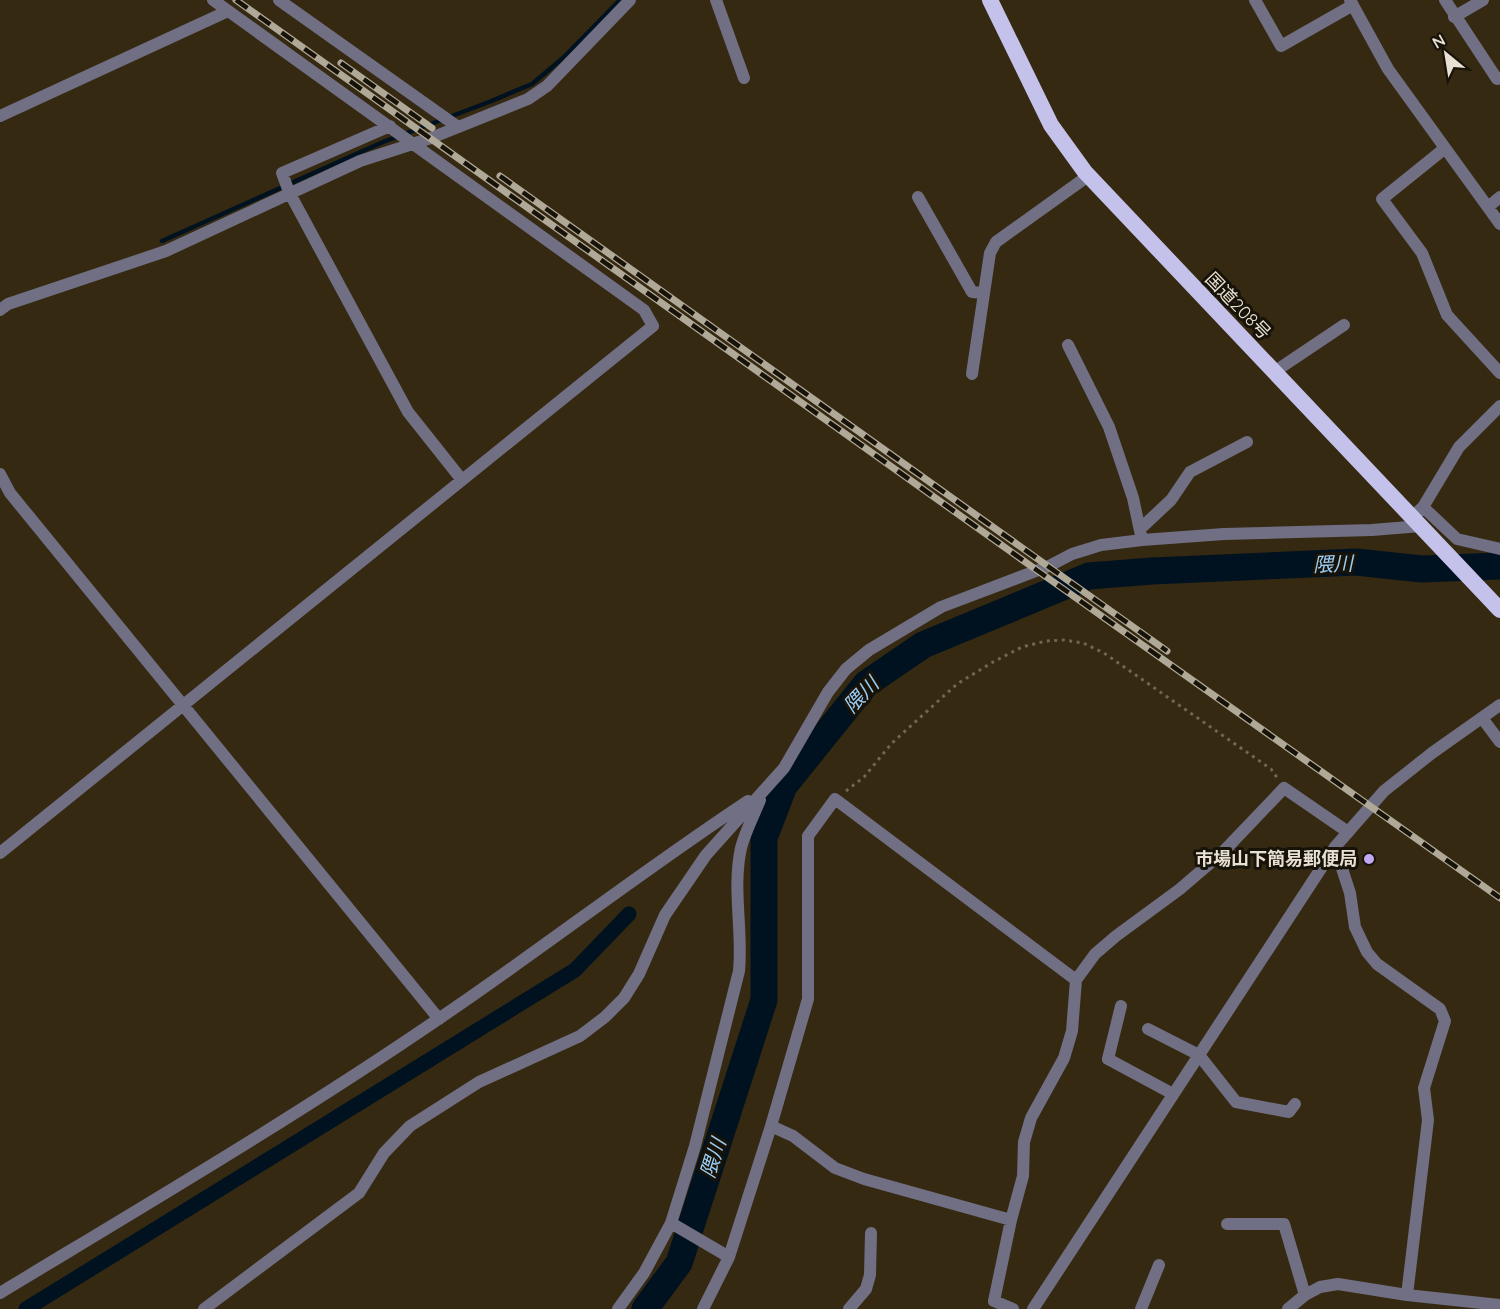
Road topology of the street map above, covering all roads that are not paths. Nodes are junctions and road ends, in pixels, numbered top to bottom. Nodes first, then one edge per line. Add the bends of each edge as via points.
1 (213, 0) edge
2 (279, 0) edge
3 (630, 0) edge
4 (716, 0) edge
5 (990, 0) edge
6 (1255, 0) edge
7 (1444, 0) edge
8 (1483, 0) edge
9 (1352, 3) edge
10 (228, 11) junction
11 (1454, 17) junction
12 (744, 78) dead end
13 (1500, 78) edge
14 (0, 116) edge
15 (390, 126) junction
16 (458, 127) junction
17 (414, 143) junction
18 (1444, 149) junction
19 (1088, 176) junction
20 (290, 192) junction
21 (918, 197) dead end
22 (1500, 197) edge
23 (1488, 207) junction
24 (1500, 224) edge
25 (984, 293) junction
26 (0, 310) edge
27 (1344, 325) dead end
28 (1068, 345) dead end
29 (1274, 372) junction
30 (1500, 373) edge
31 (972, 374) dead end
32 (1500, 406) edge
33 (1247, 442) dead end
34 (0, 474) edge
35 (462, 480) junction
36 (1420, 520) junction
37 (1141, 535) junction
38 (1500, 549) edge
39 (1495, 605) edge
40 (1500, 705) edge
41 (182, 706) junction
42 (1482, 718) junction
43 (1500, 742) edge
44 (764, 790) junction
45 (1348, 832) junction
46 (1335, 847) junction
47 (0, 853) edge
48 (1076, 980) junction
49 (1121, 1006) dead end
50 (439, 1019) junction
51 (1148, 1029) dead end
52 (1199, 1055) junction
53 (1173, 1094) junction
54 (1296, 1104) dead end
55 (771, 1126) junction
56 (1011, 1220) junction
57 (1227, 1224) dead end
58 (676, 1226) junction
59 (871, 1233) dead end
60 (729, 1257) junction
61 (1159, 1265) dead end
62 (0, 1293) edge
63 (1305, 1295) junction
64 (1412, 1295) junction
65 (1500, 1305) edge
66 (204, 1309) edge
67 (618, 1309) edge
68 (703, 1309) edge
69 (849, 1309) edge
70 (1013, 1309) edge
71 (1033, 1309) edge
72 (1141, 1309) edge
73 (1288, 1309) edge
74 (1417, 1309) edge

1 - 10 street
2 - 16 street
3 - 16 street via 547,86 528,99
4 - 12 street
5 - 19 highway, 国道208号 via 1051,125
6 - 9 street via 1281,46
7 - 11 street
8 - 11 street
9 - 18 street via 1388,69
10 - 14 street
10 - 15 street
11 - 13 street via 1497,80
15 - 17 street
15 - 20 street via 282,173
16 - 17 street
17 - 20 street via 360,161
17 - 35 street via 644,309 653,326
18 - 23 street
18 - 30 street via 1382,199 1422,252 1447,315
19 - 25 street via 996,242 990,253
19 - 29 highway, 国道208号
20 - 26 street via 166,251
20 - 35 street via 408,412
21 - 25 street via 972,292
22 - 23 street
23 - 24 street
25 - 31 street
27 - 29 street
28 - 37 street via 1109,427
29 - 36 highway, 国道208号
32 - 36 street via 1459,447
33 - 37 street via 1190,472
34 - 41 street via 10,493
35 - 41 street
36 - 37 street
36 - 38 street via 1457,539
36 - 39 highway, 国道208号
37 - 44 street via 1072,554 1038,571 941,607 869,650 846,669 828,692 784,768
40 - 42 street
41 - 47 street
41 - 50 street
42 - 43 street
42 - 45 street via 1384,791
44 - 50 street
44 - 58 street via 741,846 739,971
44 - 66 street via 700,863 665,915 639,974 624,998 605,1017 579,1036 479,1082 410,1126 384,1153 359,1193
45 - 46 street
45 - 48 street via 1284,788 1223,852 1095,954
46 - 52 street
46 - 64 street via 1350,892 1355,927 1367,952 1377,964 1440,1009 1445,1021 1424,1088 1428,1120
48 - 55 street via 835,799 808,836 808,999
48 - 56 street via 1072,1031 1064,1058 1031,1118 1024,1142 1023,1176
49 - 53 street via 1108,1059
50 - 62 street via 290,1118
51 - 52 street
52 - 53 street
52 - 54 street via 1236,1102 1289,1112
53 - 71 street
55 - 56 street via 793,1136 835,1167 864,1179
55 - 60 street
56 - 70 street via 994,1301
57 - 63 street via 1284,1224
58 - 60 street
58 - 67 street
59 - 69 street via 866,1289
60 - 68 street
61 - 72 street
63 - 64 street via 1338,1284
63 - 73 street
64 - 65 street
64 - 74 street

